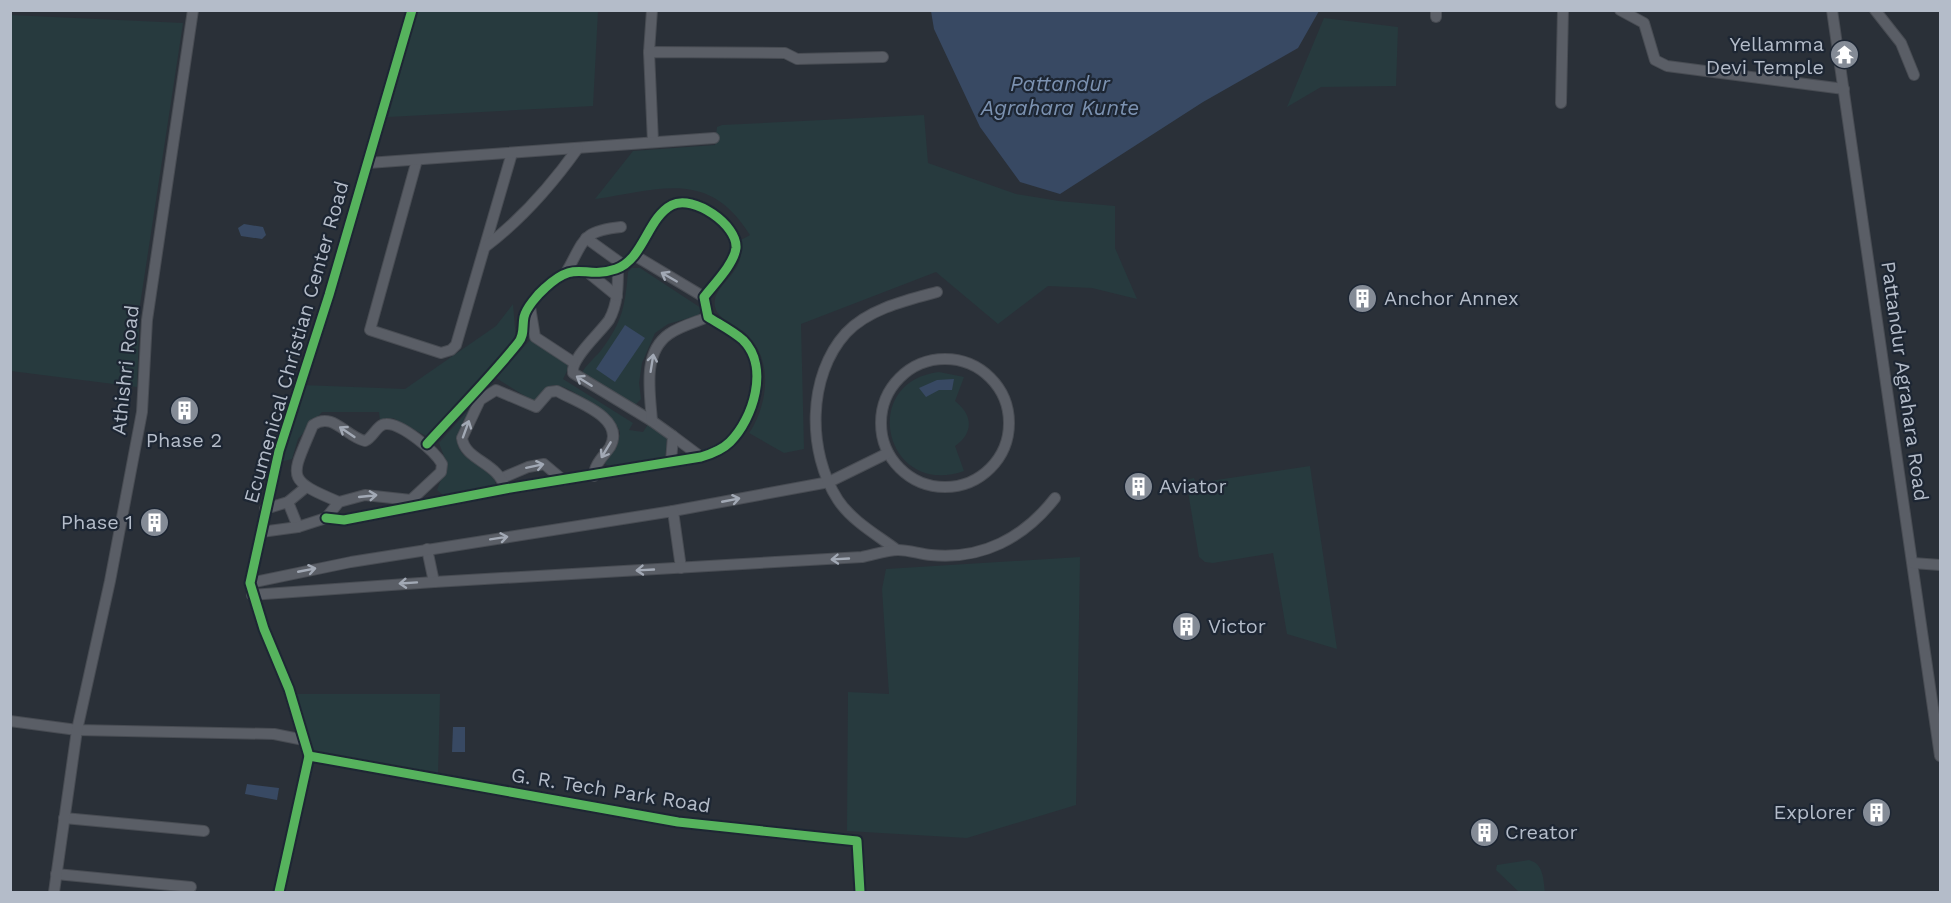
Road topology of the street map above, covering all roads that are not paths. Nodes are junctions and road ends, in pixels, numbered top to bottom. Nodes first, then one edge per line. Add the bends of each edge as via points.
1 (193, 10) edge
2 (412, 10) edge
3 (652, 10) edge
4 (1563, 10) edge
5 (1620, 10) edge
6 (1832, 10) edge
7 (1875, 10) edge
8 (649, 52) junction
9 (884, 57) dead end
10 (1914, 75) dead end
11 (1844, 88) junction
12 (1561, 103) dead end
13 (714, 138) dead end
14 (653, 142) junction
15 (578, 148) junction
16 (512, 153) junction
17 (417, 160) junction
18 (368, 163) junction
19 (621, 227) dead end
20 (586, 238) junction
21 (485, 247) junction
22 (634, 255) junction
23 (620, 266) junction
24 (567, 271) junction
25 (590, 274) junction
26 (937, 292) dead end
27 (617, 296) junction
28 (704, 297) junction
29 (530, 307) junction
30 (708, 317) junction
31 (573, 362) junction
32 (485, 380) junction
33 (496, 390) junction
34 (652, 421) junction
35 (673, 436) junction
36 (427, 444) junction
37 (888, 453) junction
38 (701, 457) junction
39 (671, 462) junction
40 (594, 476) junction
41 (563, 480) junction
42 (829, 482) junction
43 (503, 484) junction
44 (305, 488) junction
45 (1055, 498) dead end
46 (288, 502) junction
47 (339, 502) junction
48 (265, 509) junction
49 (673, 511) junction
50 (326, 518) junction
51 (298, 527) junction
52 (261, 532) junction
53 (427, 549) junction
54 (897, 550) junction
55 (1913, 562) junction
56 (1941, 566) edge
57 (681, 568) junction
58 (435, 582) junction
59 (250, 584) junction
60 (252, 595) junction
61 (10, 721) edge
62 (77, 729) junction
63 (304, 740) junction
64 (309, 756) junction
65 (1941, 756) edge
66 (64, 818) junction
67 (204, 831) dead end
68 (56, 874) junction
69 (191, 887) dead end
70 (54, 892) edge
71 (279, 892) edge
72 (860, 892) edge

1 - 62 street, Athishri Road via 147,320 142,412
2 - 18 street, Ecumenical Christian Center Road
3 - 8 street
4 - 12 street
5 - 11 street via 1644,23 1655,60 1667,66
6 - 11 street, Pattandur Agrahara Road
7 - 10 street via 1901,43
8 - 9 street via 785,53 797,59
8 - 14 street
11 - 55 street, Pattandur Agrahara Road
13 - 14 street
14 - 15 street
15 - 16 street
15 - 21 street via 543,195
16 - 17 street
16 - 21 street
17 - 18 street
17 - 21 street via 370,330 441,353 452,350
18 - 48 street, Ecumenical Christian Center Road via 279,451
19 - 20 street via 597,230
20 - 23 street
20 - 24 street
22 - 23 street
28 -> 22 street
22 - 28 street via 672,205 686,203 705,209 731,231 736,248
23 - 25 street
23 - 27 street
24 - 25 street
24 - 29 street via 544,288
25 - 27 street
26 - 42 street via 870,315 847,332 831,355 818,396 816,418 821,463
27 - 31 street via 609,319
28 - 30 street
29 - 31 street via 535,337
29 - 32 street via 524,315 519,342
34 -> 30 street via 649,379 653,352 669,334
30 - 38 street via 744,341 753,356 757,390 753,404 729,443
34 -> 31 street via 577,378
32 - 33 street
32 - 36 street
33 -> 40 street via 536,408 549,392 558,391 608,421 614,436
43 -> 33 street via 497,471 466,450 462,438 480,400
34 - 35 street
35 - 38 street
35 - 39 street
36 -> 44 street via 388,424 365,441 330,420 318,422 313,425 297,464 298,477
47 -> 36 street via 364,495 406,501 414,498 442,468
37 - 37 street via 881,435 886,396 912,368 931,361 969,364 986,374 999,389 1007,408 1009,428 999,457 977,479 958,486 937,487 900,470
37 - 42 street
38 - 39 street
39 - 40 street
40 - 41 street
41 - 43 street
43 -> 41 street via 528,467 544,464
49 -> 42 street
42 - 54 street via 852,515
43 - 50 street via 344,520
44 - 46 street
44 - 47 street
45 - 54 street via 1032,525 986,550 954,555
46 - 48 street
46 - 51 street
47 - 50 street
48 - 52 street, Ecumenical Christian Center Road
53 -> 49 street
49 - 57 street
50 - 51 street
51 - 52 street
52 - 59 street, Ecumenical Christian Center Road
53 - 58 street
59 -> 53 street
54 -> 57 street via 862,558
55 - 56 street
55 - 65 street, Pattandur Agrahara Road
57 -> 58 street
58 -> 60 street
59 - 60 street, Ecumenical Christian Center Road
60 - 63 street, Ecumenical Christian Center Road via 290,689
61 - 62 street
62 - 63 street via 274,734
62 - 66 street, Athishri Road
63 - 64 street, Ecumenical Christian Center Road
64 - 71 street, Ecumenical Christian Center Road
64 - 72 street, G. R. Tech Park Road via 678,822 857,841
66 - 67 street
66 - 68 street, Athishri Road
68 - 69 street
68 - 70 street, Athishri Road

